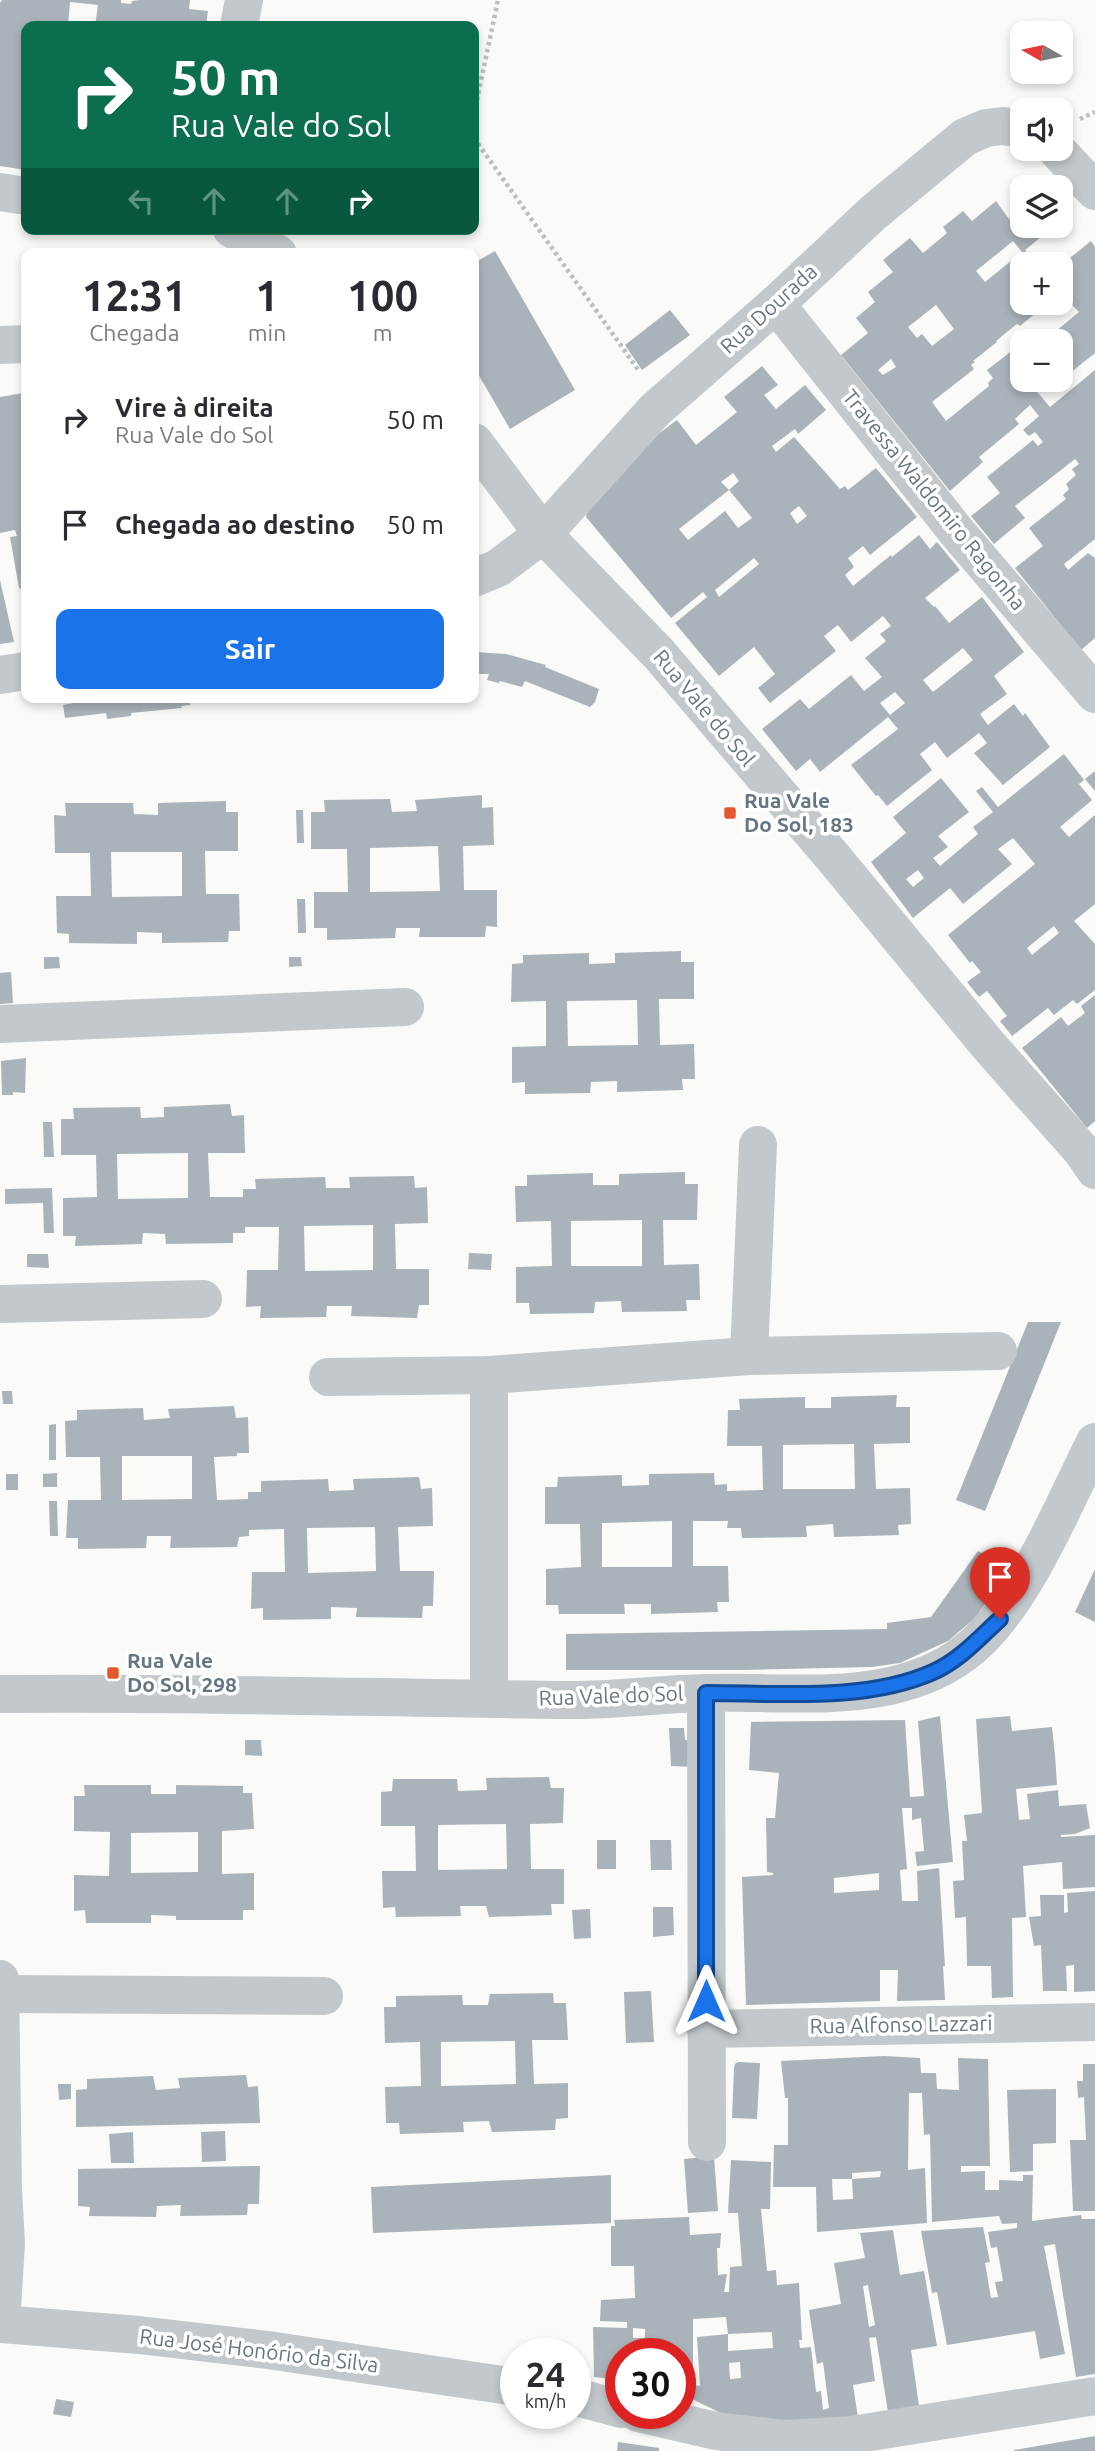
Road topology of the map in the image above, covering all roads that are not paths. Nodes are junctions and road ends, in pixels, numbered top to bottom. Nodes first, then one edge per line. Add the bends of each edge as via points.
1 (244, 0) edge
2 (240, 21) edge
3 (1010, 126) edge
4 (1067, 161) edge
5 (1095, 191) edge
6 (0, 192) edge
7 (21, 195) edge
8 (243, 235) edge
9 (267, 248) edge
10 (776, 304) junction
11 (21, 344) edge
12 (0, 345) edge
13 (479, 449) edge
14 (543, 534) junction
15 (479, 576) edge
16 (21, 672) edge
17 (0, 675) edge
18 (1095, 694) edge
19 (405, 1007) dead end
20 (0, 1024) edge
21 (758, 1144) dead end
22 (1095, 1170) edge
23 (203, 1299) dead end
24 (0, 1304) edge
25 (998, 1351) dead end
26 (749, 1356) junction
27 (489, 1375) junction
28 (328, 1377) dead end
29 (1095, 1442) edge
30 (706, 1693) junction
31 (0, 1694) edge
32 (489, 1697) junction
33 (1, 1986) edge
34 (324, 1996) dead end
35 (1095, 2022) edge
36 (706, 2029) junction
37 (707, 2143) dead end
38 (0, 2324) edge
39 (500, 2385) edge
40 (1095, 2396) edge
41 (696, 2426) edge

1 - 2 street
3 - 10 street, Rua Dourada via 986,128 965,137 873,213
4 - 5 street
6 - 7 street
8 - 9 street
10 - 14 street, Rua Dourada via 662,404
10 - 18 street, Travessa Waldomiro Ragonha via 956,531
11 - 12 street
13 - 14 street, Rua Vale do Sol
14 - 15 street, Rua Dourada via 498,568
14 - 22 street, Rua Vale do Sol via 659,654
16 - 17 street
19 - 20 street
21 - 26 street
23 - 24 street
25 - 26 street
26 - 27 street
27 - 28 street
27 - 32 street
29 - 30 street, Rua Vale do Sol via 1031,1569 1000,1619 964,1653 934,1672 890,1686 836,1693
30 - 32 street, Rua Vale do Sol via 574,1700
30 - 36 street
31 - 32 street, Rua Vale do Sol
33 - 34 street
33 - 38 street via 6,2244
35 - 36 street, Rua Alfonso Lazzari
36 - 37 street
38 - 39 street, Rua José Honório da Silva via 268,2350
40 - 41 street via 852,2435 785,2439

